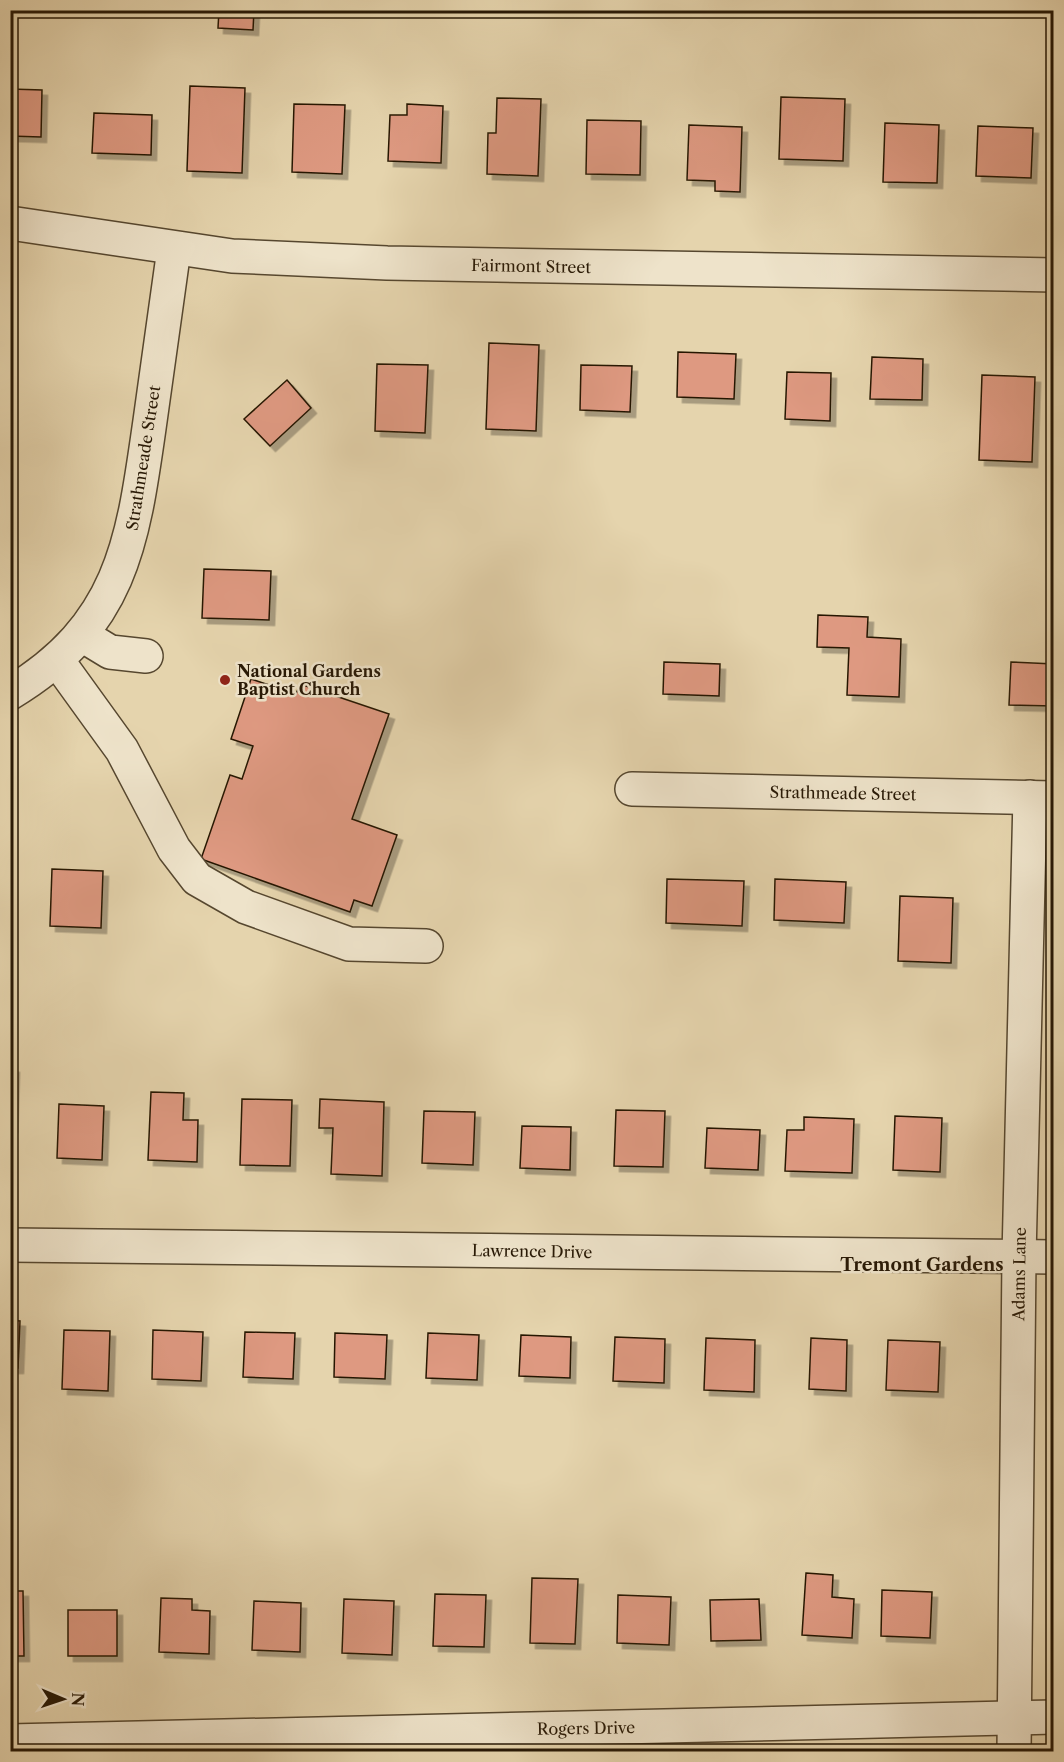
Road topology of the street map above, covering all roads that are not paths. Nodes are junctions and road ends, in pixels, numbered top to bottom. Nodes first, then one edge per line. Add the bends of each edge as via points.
1 (10, 223) edge
2 (174, 249) junction
3 (1053, 275) edge
4 (82, 635) junction
5 (146, 656) dead end
6 (57, 660) junction
7 (10, 693) edge
8 (632, 789) dead end
9 (1042, 797) edge
10 (426, 946) dead end
11 (10, 1245) edge
12 (1019, 1257) junction
13 (1053, 1257) edge
14 (1053, 1717) edge
15 (1015, 1718) junction
16 (10, 1741) edge
17 (1014, 1752) edge

1 - 2 street, Fairmont Street
2 - 3 street, Fairmont Street via 387,264
2 - 4 street, Strathmeade Street via 138,510 126,557 107,598
4 - 5 street via 110,652
4 - 6 street, Strathmeade Street
6 - 7 street, Strathmeade Street
6 - 10 street via 122,750 174,849 197,879 246,908 349,944
8 - 9 street, Strathmeade Street
9 - 12 street, Adams Lane
11 - 12 street, Lawrence Drive
12 - 13 street, Lawrence Drive
12 - 15 street, Adams Lane
14 - 15 street, Rogers Drive
15 - 16 street, Rogers Drive
15 - 17 street, Adams Lane

